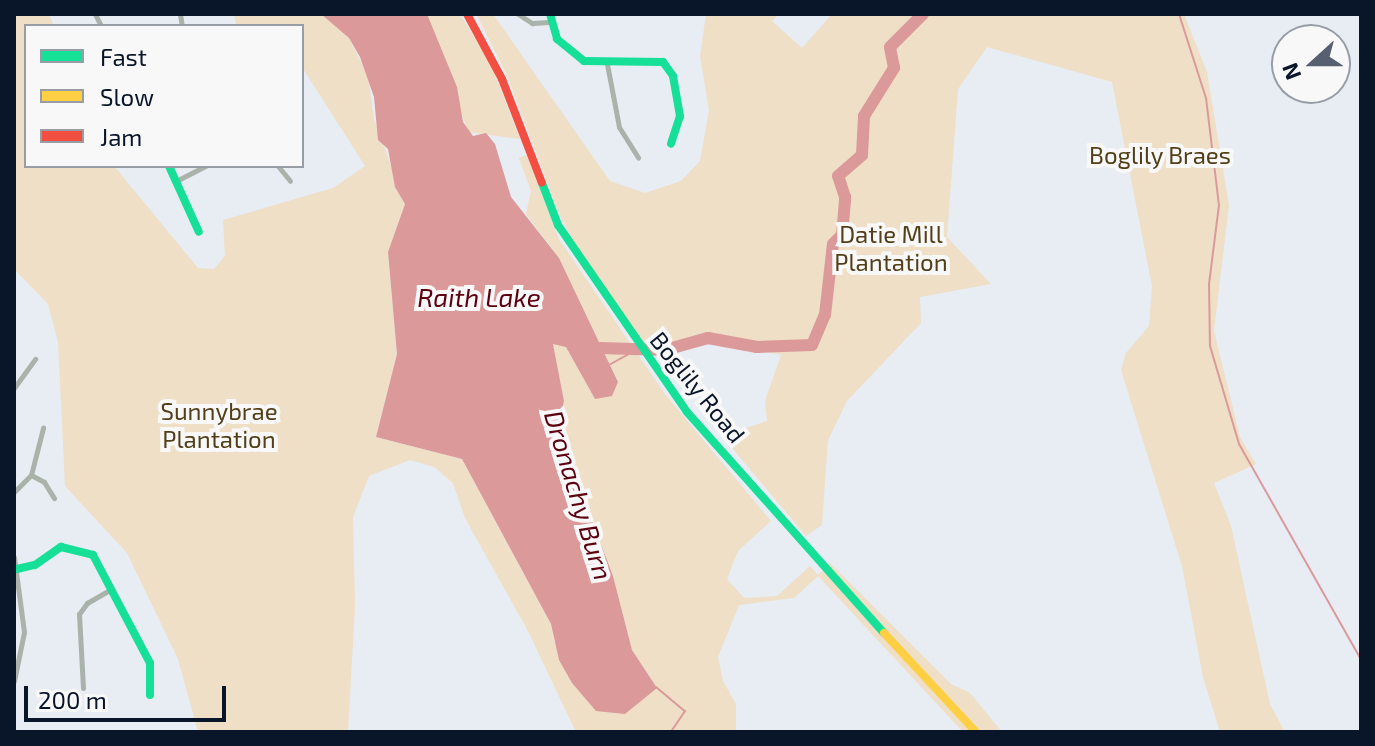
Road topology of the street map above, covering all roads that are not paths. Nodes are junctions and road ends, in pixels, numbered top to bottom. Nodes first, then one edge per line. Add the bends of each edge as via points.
1 (467, 14) edge
2 (518, 14) edge
3 (550, 18) edge
4 (607, 64) junction
5 (671, 144) dead end
6 (638, 158) dead end
7 (170, 168) edge
8 (202, 168) edge
9 (280, 168) edge
10 (176, 181) junction
11 (290, 181) dead end
12 (199, 232) dead end
13 (35, 359) dead end
14 (14, 388) edge
15 (43, 428) dead end
16 (31, 475) junction
17 (14, 492) edge
18 (54, 498) dead end
19 (14, 557) edge
20 (17, 569) junction
21 (17, 588) edge
22 (112, 588) junction
23 (14, 644) edge
24 (22, 644) junction
25 (14, 681) edge
26 (83, 688) dead end
27 (150, 695) dead end
28 (976, 732) edge

1 - 28 main road, Boglily Road via 491,54 558,225 636,343 687,412 820,565
2 - 3 street via 532,23
3 - 4 main road via 573,55
4 - 5 main road via 651,58 663,62 673,76 680,116
4 - 6 street via 615,117
7 - 10 main road
8 - 10 street
9 - 11 street
10 - 12 main road
13 - 14 street
15 - 16 street
16 - 17 street
16 - 18 street via 44,482
19 - 20 street
20 - 21 street
20 - 22 main road via 35,565 61,547 78,548 93,555
21 - 24 street
22 - 26 street via 79,614
22 - 27 main road via 150,663
23 - 24 street
24 - 25 street

